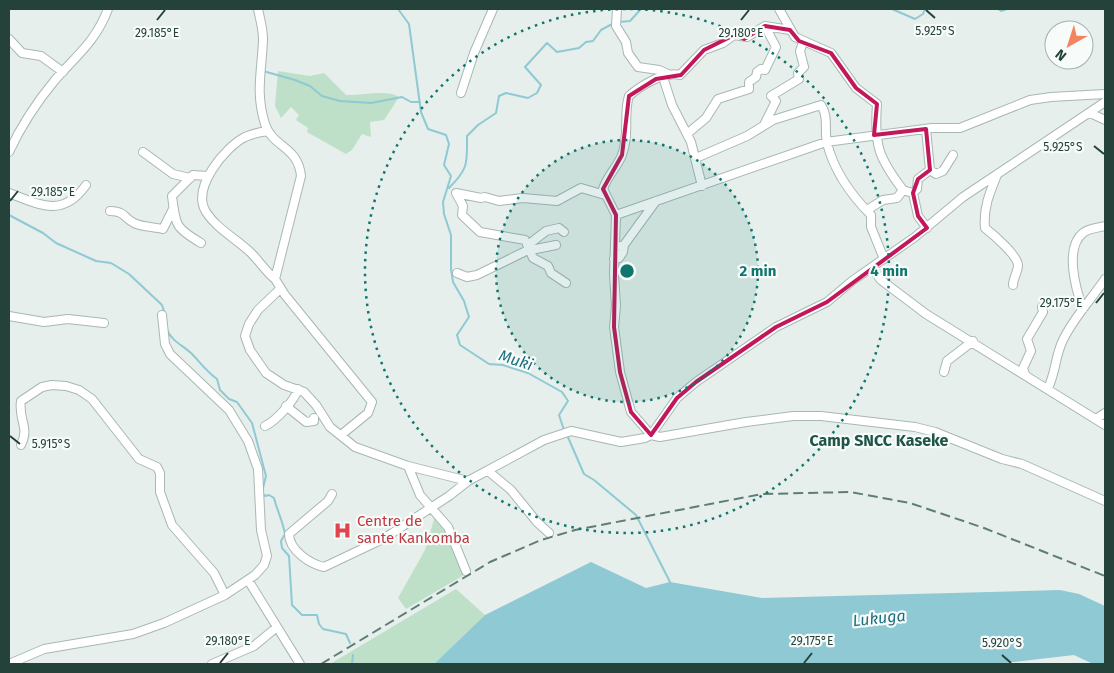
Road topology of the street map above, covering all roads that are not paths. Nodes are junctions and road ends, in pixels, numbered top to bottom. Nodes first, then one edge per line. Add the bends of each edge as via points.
1 (108, 9) edge
2 (258, 9) edge
3 (493, 9) edge
4 (617, 9) edge
5 (778, 9) edge
6 (765, 26) junction
7 (790, 30) junction
8 (9, 39) edge
9 (803, 42) junction
10 (63, 72) junction
11 (667, 76) junction
12 (461, 94) dead end
13 (1105, 94) edge
14 (1105, 102) edge
15 (1090, 113) junction
16 (1105, 120) edge
17 (764, 125) junction
18 (926, 129) junction
19 (268, 131) junction
20 (687, 134) junction
21 (875, 135) junction
22 (826, 142) junction
23 (9, 152) edge
24 (142, 152) dead end
25 (953, 155) dead end
26 (696, 158) junction
27 (930, 170) junction
28 (997, 175) junction
29 (208, 176) junction
30 (190, 178) junction
31 (86, 185) dead end
32 (702, 186) junction
33 (903, 190) junction
34 (9, 193) edge
35 (913, 193) junction
36 (605, 195) junction
37 (656, 201) junction
38 (173, 209) junction
39 (867, 210) junction
40 (110, 211) dead end
41 (616, 214) junction
42 (1105, 226) edge
43 (926, 228) junction
44 (564, 232) dead end
45 (201, 243) dead end
46 (556, 245) dead end
47 (624, 245) junction
48 (529, 248) junction
49 (614, 249) junction
50 (614, 259) junction
51 (884, 259) junction
52 (872, 268) junction
53 (458, 273) dead end
54 (275, 279) junction
55 (1105, 279) edge
56 (566, 283) dead end
57 (1013, 285) dead end
58 (280, 289) junction
59 (1042, 307) dead end
60 (1083, 308) junction
61 (162, 315) dead end
62 (9, 316) edge
63 (104, 323) dead end
64 (972, 342) junction
65 (944, 372) dead end
66 (1025, 374) junction
67 (298, 388) junction
68 (1048, 388) junction
69 (286, 406) junction
70 (1105, 413) edge
71 (314, 418) dead end
72 (1096, 419) junction
73 (1105, 425) edge
74 (265, 426) dead end
75 (341, 435) junction
76 (651, 436) junction
77 (21, 445) dead end
78 (408, 466) junction
79 (488, 471) junction
80 (468, 481) junction
81 (332, 494) dead end
82 (1105, 501) edge
83 (432, 507) junction
84 (549, 533) dead end
85 (466, 571) dead end
86 (248, 580) junction
87 (225, 594) junction
88 (277, 627) junction
89 (9, 664) edge
90 (212, 664) edge
91 (300, 664) edge

1 - 10 street via 92,42
2 - 19 street via 263,38 259,99
3 - 12 street via 471,60
4 - 11 street via 616,26 638,67 659,70
5 - 7 street
6 - 7 street
6 - 11 street via 746,37 734,35 704,50 680,75
6 - 20 street via 776,47 765,70 757,72 749,90 718,99 706,118
7 - 9 street
8 - 10 street via 22,53 41,56
9 - 17 street via 800,51 804,67 798,73 799,79 771,96 776,102
9 - 21 street via 813,43 831,53 856,88 877,104
10 - 23 street via 27,118
11 - 20 street via 672,105
11 - 36 street via 650,82 629,96 623,154 604,184
13 - 18 street via 1037,99 967,126
14 - 15 street
15 - 16 street
15 - 28 street
17 - 22 street via 821,105 825,114
17 - 26 street
18 - 21 street
18 - 27 street
19 - 29 street via 238,142
19 - 54 street via 297,159 301,176
20 - 26 street
21 - 22 street
21 - 33 street via 886,165
22 - 32 street
22 - 39 street via 840,175
24 - 30 street via 173,174
25 - 27 street via 943,171 936,174
26 - 32 street
27 - 35 street via 918,179
28 - 43 street via 963,197
28 - 57 street via 988,197 985,228 1014,254 1018,266
29 - 30 street via 193,175
29 - 54 street via 202,203 206,212
30 - 38 street via 172,196
31 - 34 street via 71,202 51,207
32 - 37 street
33 - 35 street
33 - 39 street via 897,198 883,200
35 - 43 street via 918,216
36 - 41 street
36 - 48 street via 582,188 557,201 523,198 499,201 456,193 462,215 480,232 525,240
37 - 41 street
37 - 47 street
38 - 40 street via 163,228 139,224 122,212
38 - 45 street via 174,219 183,232
39 - 51 street
41 - 49 street
42 - 60 street via 1083,232 1072,260 1075,288
43 - 51 street
44 - 48 street via 554,228
46 - 48 street
47 - 49 street
47 - 50 street via 619,258
48 - 53 street via 476,275 467,277
48 - 56 street via 533,258 548,266 551,273
49 - 50 street
50 - 76 street via 614,327 620,372 631,412
51 - 52 street
52 - 64 street via 881,280 916,307
52 - 76 street via 827,302 776,327 696,382 677,398
54 - 58 street
55 - 60 street
58 - 67 street via 258,310 245,336 250,350 266,373 284,385
58 - 75 street via 372,402 368,413
59 - 66 street via 1043,312 1027,339 1031,351 1022,368
60 - 68 street via 1060,347
61 - 86 street via 165,344 170,354 229,410 255,459 260,530 267,556 264,566
62 - 63 street via 44,322 68,319
64 - 65 street via 947,361
64 - 66 street
66 - 68 street
67 - 69 street via 296,397
67 - 75 street via 316,405 330,427
68 - 72 street
69 - 71 street via 306,422
69 - 74 street
70 - 72 street
72 - 73 street
75 - 78 street via 355,447
76 - 79 street via 621,442 571,431 529,447
76 - 82 street via 678,435 793,416 821,416 915,427 1022,464
77 - 87 street via 25,436 19,413 21,401 42,387 66,386 79,390 92,400 138,459 156,467 160,473 160,492 172,525 183,541 201,556
78 - 80 street
78 - 83 street via 416,488
79 - 80 street
79 - 84 street via 511,490
80 - 83 street
81 - 83 street via 323,506 289,534 289,539 302,556 324,567 383,539
83 - 85 street via 448,527
86 - 87 street
86 - 88 street
87 - 89 street via 133,634 44,649
88 - 90 street via 254,646
88 - 91 street

